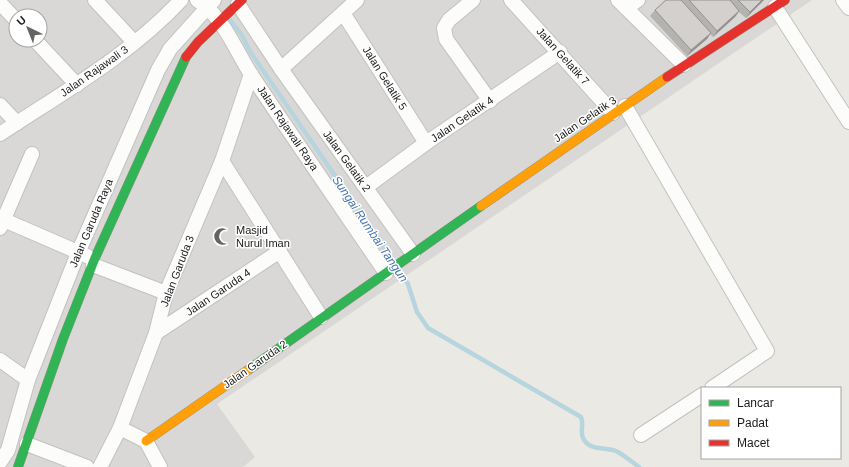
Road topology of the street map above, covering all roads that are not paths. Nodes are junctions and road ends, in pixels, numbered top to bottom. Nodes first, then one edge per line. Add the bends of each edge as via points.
1 (95, 0) edge
2 (181, 0) edge
3 (357, 0) edge
4 (474, 0) edge
5 (511, 0) edge
6 (843, 0) edge
7 (206, 2) edge
8 (0, 3) edge
9 (627, 3) edge
10 (780, 3) edge
11 (237, 5) edge
12 (849, 8) edge
13 (8, 12) edge
14 (344, 13) junction
15 (220, 21) junction
16 (134, 42) junction
17 (42, 48) edge
18 (560, 52) junction
19 (684, 65) junction
20 (281, 69) junction
21 (251, 74) junction
22 (77, 85) junction
23 (490, 101) junction
24 (0, 105) edge
25 (625, 106) junction
26 (613, 113) junction
27 (849, 122) edge
28 (17, 123) junction
29 (0, 134) edge
30 (426, 143) junction
31 (32, 154) dead end
32 (222, 161) junction
33 (366, 187) junction
34 (2, 224) edge
35 (280, 251) junction
36 (78, 253) junction
37 (407, 258) junction
38 (94, 262) junction
39 (387, 272) junction
40 (166, 293) junction
41 (321, 317) junction
42 (156, 333) junction
43 (0, 360) edge
44 (28, 380) junction
45 (714, 387) edge
46 (701, 396) edge
47 (120, 428) junction
48 (641, 435) dead end
49 (146, 441) junction
50 (27, 444) junction
51 (0, 462) edge
52 (18, 467) edge
53 (87, 467) edge
54 (100, 467) edge
55 (160, 467) edge

1 - 16 street
2 - 16 street, Jalan Rajawali 3 via 160,23
3 - 14 street
4 - 23 street via 449,20 444,28 446,39
5 - 18 street, Jalan Gelatik 7
6 - 12 street
7 - 15 street, Jalan Rajawali Raya
7 - 36 street, Jalan Garuda Raya via 170,49 158,70
8 - 13 street
9 - 19 street
10 - 19 street, Jalan Gelatik 3
10 - 27 street
11 - 15 street, Jalan Garuda Raya
11 - 20 street, Jalan Gelatik 2
14 - 20 street
14 - 30 street, Jalan Gelatik 5
15 - 21 street, Jalan Rajawali Raya
15 - 38 street, Jalan Garuda Raya via 183,61
16 - 22 street, Jalan Rajawali 3
17 - 22 street
18 - 23 street, Jalan Gelatik 4
18 - 26 street, Jalan Gelatik 7
19 - 25 street, Jalan Gelatik 3
20 - 33 street, Jalan Gelatik 2
21 - 32 street, Jalan Garuda 3
21 - 39 street, Jalan Rajawali Raya
22 - 28 street, Jalan Rajawali 3
23 - 30 street, Jalan Gelatik 4
24 - 28 street
25 - 26 street, Jalan Gelatik 3
25 - 45 street via 768,351
26 - 37 street, Jalan Gelatik 3
28 - 29 street, Jalan Rajawali 3
30 - 33 street, Jalan Gelatik 4
31 - 34 street
32 - 35 street
32 - 40 street, Jalan Garuda 3
33 - 37 street, Jalan Gelatik 2
34 - 36 street
35 - 41 street
35 - 42 street, Jalan Garuda 4
36 - 38 street
36 - 44 street, Jalan Garuda Raya
37 - 39 street, Jalan Gelatik 3
38 - 40 street
38 - 50 street, Jalan Garuda Raya via 63,339
39 - 41 street, Jalan Garuda 2
40 - 42 street, Jalan Garuda 3
41 - 49 street, Jalan Garuda 2
42 - 47 street, Jalan Garuda 3
43 - 44 street
44 - 51 street, Jalan Garuda Raya via 8,450
46 - 48 street
47 - 49 street
47 - 54 street, Jalan Garuda 3
49 - 55 street
50 - 52 street, Jalan Garuda Raya
50 - 53 street

